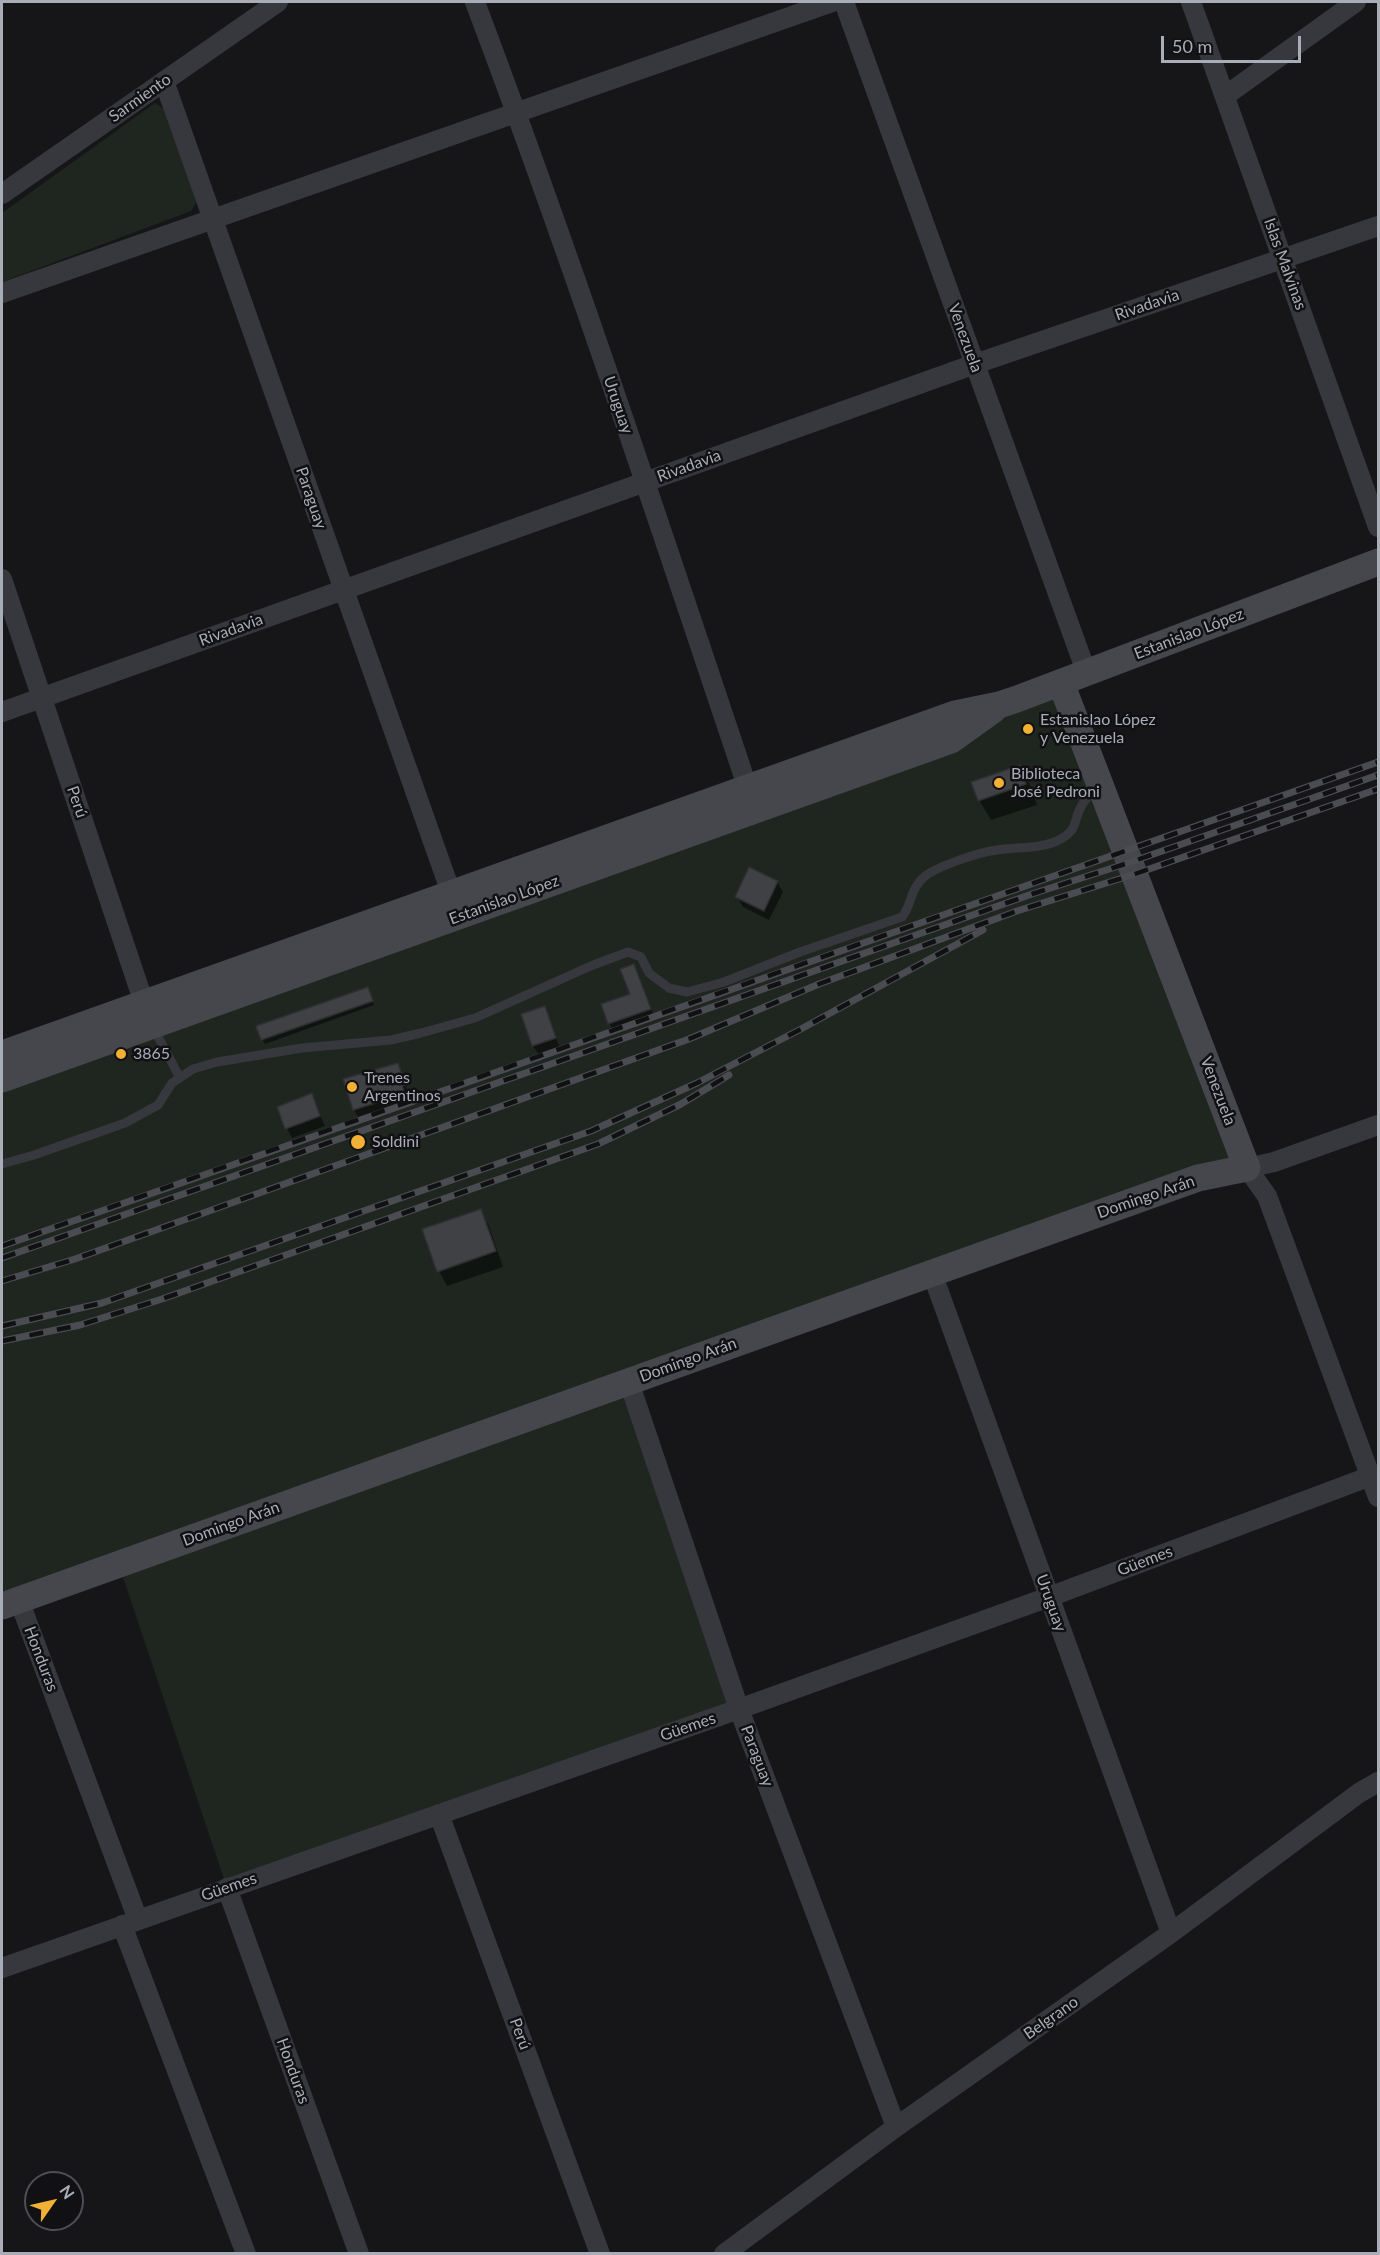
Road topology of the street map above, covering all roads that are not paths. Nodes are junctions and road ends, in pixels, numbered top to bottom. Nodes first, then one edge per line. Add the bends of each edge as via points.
1 (278, 2) edge
2 (476, 2) edge
3 (832, 2) edge
4 (843, 2) edge
5 (1191, 2) edge
6 (1356, 2) edge
7 (164, 81) junction
8 (1225, 96) junction
9 (517, 112) junction
10 (2, 194) edge
11 (213, 219) junction
12 (1378, 226) edge
13 (1283, 259) junction
14 (2, 293) edge
15 (975, 364) junction
16 (645, 482) junction
17 (1378, 527) edge
18 (1378, 561) edge
19 (2, 579) edge
20 (344, 590) junction
21 (1087, 674) junction
22 (1061, 683) junction
23 (42, 698) junction
24 (2, 712) edge
25 (1100, 784) junction
26 (751, 799) junction
27 (455, 905) junction
28 (148, 1014) junction
29 (2, 1054) edge
30 (180, 1078) junction
31 (2, 1079) edge
32 (1378, 1125) edge
33 (2, 1164) edge
34 (1247, 1168) junction
35 (932, 1273) junction
36 (629, 1382) junction
37 (1371, 1476) junction
38 (1378, 1497) edge
39 (1049, 1597) junction
40 (10, 1603) edge
41 (739, 1709) junction
42 (1378, 1782) edge
43 (440, 1814) junction
44 (227, 1888) junction
45 (130, 1922) junction
46 (1171, 1934) junction
47 (2, 1968) edge
48 (897, 2127) junction
49 (246, 2253) edge
50 (359, 2253) edge
51 (600, 2253) edge
52 (724, 2253) edge

1 - 7 street, Sarmiento
2 - 9 street, Uruguay
3 - 9 street
4 - 15 street, Venezuela
5 - 8 street, Islas Malvinas
6 - 8 street
7 - 10 street, Sarmiento
7 - 11 street, Paraguay
8 - 13 street, Islas Malvinas
9 - 11 street
9 - 16 street, Uruguay
11 - 14 street
11 - 20 street, Paraguay
12 - 13 street, Rivadavia
13 - 15 street, Rivadavia
13 - 17 street, Islas Malvinas
15 - 16 street, Rivadavia
15 - 21 street, Venezuela
16 - 20 street, Rivadavia
16 - 26 street, Uruguay
18 - 21 street, Estanislao López
19 - 23 street, Perú
20 - 23 street, Rivadavia
20 - 27 street, Paraguay
21 - 22 street, Estanislao López
22 - 25 street, Venezuela
22 - 26 street, Estanislao López via 999,705 955,714
23 - 24 street, Rivadavia
23 - 28 street, Perú
25 - 30 lane via 1081,806 1076,827 1057,841 959,860 924,877 912,892 902,917 724,982 687,992 669,988 649,973 641,957 628,952 475,1018 391,1040 302,1048 217,1062 193,1069
25 - 34 street, Venezuela
26 - 27 street, Estanislao López
27 - 28 street, Estanislao López
28 - 29 street, Estanislao López
28 - 30 lane
28 - 31 street, Estanislao López
30 - 33 lane via 172,1083 158,1105 125,1123
32 - 34 street, Domingo Arán
34 - 35 street, Domingo Arán via 1198,1178
34 - 37 street, Venezuela via 1267,1196
35 - 36 street, Domingo Arán
35 - 39 street, Uruguay
36 - 40 street, Domingo Arán
36 - 41 street, Paraguay
37 - 38 street, Venezuela
37 - 39 street, Güemes
39 - 41 street, Güemes
39 - 46 street, Uruguay
40 - 45 street, Honduras
41 - 43 street, Güemes
41 - 48 street, Paraguay
42 - 46 street, Belgrano
43 - 44 street, Güemes
43 - 51 street, Perú
44 - 45 street, Güemes
44 - 50 street, Honduras
45 - 47 street, Güemes
45 - 49 street, Honduras
46 - 48 street, Belgrano
48 - 52 street, Belgrano

